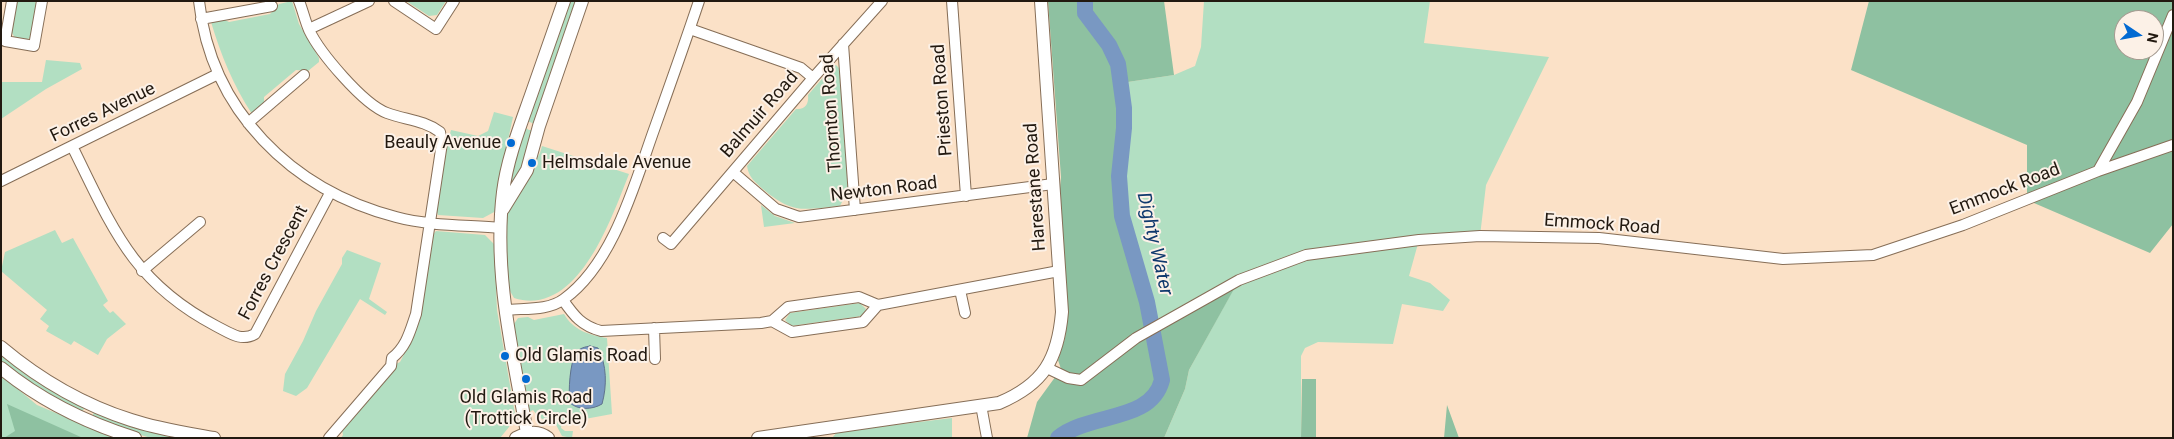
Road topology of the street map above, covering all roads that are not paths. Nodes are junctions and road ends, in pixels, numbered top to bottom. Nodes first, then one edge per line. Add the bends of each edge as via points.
1 (12, 1) edge
2 (42, 1) edge
3 (200, 1) edge
4 (299, 1) edge
5 (369, 1) edge
6 (394, 1) edge
7 (454, 1) edge
8 (564, 1) edge
9 (582, 1) edge
10 (699, 1) edge
11 (882, 1) edge
12 (952, 1) edge
13 (1041, 1) edge
14 (272, 6) dead end
15 (2173, 15) edge
16 (201, 19) junction
17 (309, 29) junction
18 (690, 29) junction
19 (843, 44) junction
20 (218, 74) junction
21 (304, 75) dead end
22 (813, 78) junction
23 (522, 121) junction
24 (248, 123) junction
25 (539, 126) junction
26 (2173, 145) edge
27 (72, 146) junction
28 (2098, 171) junction
29 (733, 172) junction
30 (1, 181) edge
31 (1053, 184) junction
32 (330, 193) junction
33 (966, 196) junction
34 (503, 209) junction
35 (855, 210) junction
36 (200, 222) dead end
37 (430, 223) junction
38 (501, 228) junction
39 (664, 238) dead end
40 (142, 271) junction
41 (1059, 271) junction
42 (960, 290) junction
43 (563, 300) junction
44 (878, 305) junction
45 (506, 310) junction
46 (965, 313) dead end
47 (772, 321) junction
48 (654, 328) junction
49 (1, 347) edge
50 (655, 359) dead end
51 (1, 368) edge
52 (1047, 368) junction
53 (92, 405) junction
54 (981, 405) junction
55 (85, 419) junction
56 (823, 433) edge
57 (522, 435) edge
58 (334, 436) edge
59 (135, 438) edge
60 (214, 438) edge
61 (548, 438) edge
62 (758, 438) edge
63 (987, 438) edge

1 - 2 street via 5,41 34,46
3 - 16 street
4 - 17 street
5 - 17 street
6 - 7 street via 436,29
8 - 23 street
9 - 25 street
10 - 18 street
11 - 19 street, Balmuir Road
12 - 33 street, Prieston Road
13 - 31 street, Harestane Road
14 - 16 street
15 - 28 street via 2137,102
16 - 20 street
17 - 37 street via 317,45 358,93 385,113 430,124 440,132 442,142
18 - 22 street via 801,68
18 - 43 street via 610,244 579,286
19 - 22 street, Balmuir Road
19 - 35 street, Thornton Road
20 - 24 street
20 - 27 street, Forres Avenue
21 - 24 street
22 - 29 street, Balmuir Road
23 - 25 street via 530,127
23 - 34 street via 508,163
24 - 32 street via 274,151
25 - 34 street via 527,170
26 - 28 street, Emmock Road
27 - 30 street, Forres Avenue
27 - 40 street, Forres Crescent via 109,220
28 - 52 street, Emmock Road via 1963,225 1873,254 1783,259 1599,238 1480,236 1419,240 1306,255 1239,280 1136,338 1081,380
29 - 35 street, Newton Road via 776,209 788,214 799,216
29 - 39 street, Balmuir Road via 672,244
31 - 33 street, Newton Road
31 - 41 street, Harestane Road
32 - 37 street via 368,209
32 - 40 street, Forres Crescent via 255,334 248,338 239,338 193,314
33 - 35 street, Newton Road
34 - 38 street
36 - 40 street
37 - 38 street
37 - 58 street via 416,314 408,339 392,358 391,366
38 - 45 street via 501,271
41 - 42 street
41 - 52 street, Harestane Road via 1060,333
42 - 44 street
42 - 46 street
43 - 45 street via 549,307
43 - 48 street via 575,317 591,328 601,331
44 - 47 street via 859,297 788,307
44 - 47 street via 863,322 792,332
45 - 57 street
47 - 48 street
48 - 50 street
49 - 53 street via 57,387
51 - 55 street via 50,401
52 - 54 street via 1017,395 999,403
53 - 55 street
53 - 60 street via 131,420
54 - 56 street
54 - 63 street
55 - 59 street
56 - 62 street
57 - 61 street via 536,432

